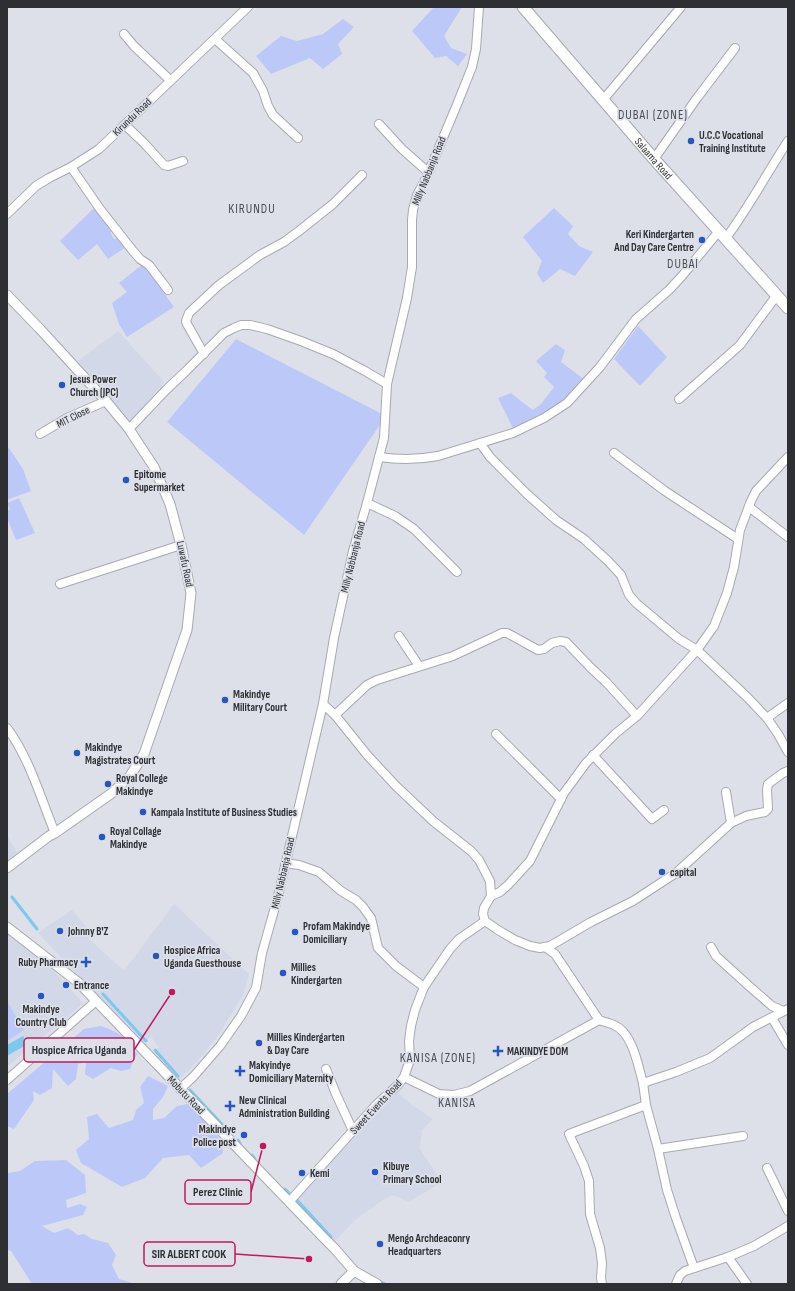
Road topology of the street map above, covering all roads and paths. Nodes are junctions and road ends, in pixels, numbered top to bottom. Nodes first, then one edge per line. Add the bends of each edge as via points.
1 (248, 7) edge
2 (479, 7) edge
3 (523, 7) edge
4 (681, 7) edge
5 (124, 34) dead end
6 (215, 39) junction
7 (735, 48) dead end
8 (170, 80) junction
9 (603, 100) junction
10 (379, 124) dead end
11 (125, 125) junction
12 (298, 138) dead end
13 (788, 141) edge
14 (654, 159) junction
15 (183, 161) dead end
16 (71, 167) junction
17 (428, 172) junction
18 (362, 175) dead end
19 (7, 214) edge
20 (723, 235) junction
21 (168, 290) dead end
22 (7, 295) edge
23 (777, 296) junction
24 (788, 308) edge
25 (204, 354) junction
26 (387, 384) junction
27 (679, 398) dead end
28 (106, 401) junction
29 (129, 429) junction
30 (40, 434) dead end
31 (480, 443) junction
32 (614, 453) dead end
33 (379, 457) junction
34 (788, 457) edge
35 (367, 503) junction
36 (749, 507) junction
37 (788, 537) edge
38 (738, 539) junction
39 (181, 546) junction
40 (457, 572) dead end
41 (60, 584) dead end
42 (399, 636) dead end
43 (697, 650) junction
44 (419, 666) junction
45 (788, 703) edge
46 (323, 704) junction
47 (335, 715) junction
48 (637, 716) junction
49 (767, 718) junction
50 (7, 728) edge
51 (496, 734) dead end
52 (788, 752) edge
53 (593, 755) junction
54 (788, 771) edge
55 (726, 792) dead end
56 (561, 799) junction
57 (664, 810) dead end
58 (731, 822) junction
59 (55, 833) junction
60 (285, 863) junction
61 (7, 868) edge
62 (492, 896) junction
63 (484, 921) junction
64 (7, 927) edge
65 (546, 947) junction
66 (711, 947) dead end
67 (424, 987) junction
68 (96, 1001) junction
69 (786, 1010) edge
70 (772, 1018) junction
71 (599, 1020) junction
72 (788, 1045) edge
73 (326, 1068) dead end
74 (404, 1077) junction
75 (7, 1080) edge
76 (643, 1083) junction
77 (180, 1089) junction
78 (646, 1105) junction
79 (353, 1131) junction
80 (743, 1136) dead end
81 (658, 1148) junction
82 (767, 1168) dead end
83 (289, 1202) junction
84 (788, 1211) edge
85 (788, 1226) edge
86 (728, 1258) junction
87 (694, 1268) junction
88 (354, 1271) junction
89 (341, 1284) edge
90 (377, 1284) edge
91 (602, 1284) edge
92 (676, 1284) edge
93 (747, 1284) edge

1 - 6 street, Kirundu Road
2 - 17 street, Milly Nabbanja Road via 472,67
3 - 9 main road, Salaama Road
4 - 9 street
5 - 8 street
6 - 8 street, Kirundu Road
6 - 12 street via 253,73 273,115
7 - 14 street via 696,98
8 - 11 street, Kirundu Road
9 - 14 main road, Salaama Road
10 - 17 street
11 - 15 street via 164,165
11 - 16 street, Kirundu Road via 99,148
13 - 20 street via 748,206
14 - 20 main road, Salaama Road
16 - 19 street, Kirundu Road via 36,186
16 - 21 street via 133,251 149,265
17 - 26 street, Milly Nabbanja Road via 413,210 412,267
18 - 25 street via 327,209 284,242 260,255 219,285 189,313 187,324
20 - 23 main road, Salaama Road
20 - 31 street via 669,290 636,319 600,367 566,403 513,433
22 - 28 street, Luwafu Road
23 - 24 main road, Salaama Road
23 - 27 street via 740,345
25 - 26 street via 224,333 241,325 250,325 333,354
25 - 29 street
26 - 33 street, Milly Nabbanja Road via 384,438
28 - 29 street, Luwafu Road
28 - 30 street, MIT Close via 67,418
29 - 39 street, Luwafu Road via 160,479 170,504
31 - 33 street via 426,458 399,460
31 - 43 street via 490,457 527,494 556,520 584,539 613,566 621,575 628,595 636,603 679,639
32 - 38 street via 665,491
33 - 35 street, Milly Nabbanja Road
34 - 36 street via 756,491
35 - 40 street via 395,516 414,529
35 - 46 street, Milly Nabbanja Road via 342,601
36 - 37 street
36 - 38 street
38 - 43 street via 727,593 714,626
39 - 41 street
39 - 59 street, Luwafu Road via 190,593 186,630 144,754 130,776 112,794
42 - 44 street
43 - 48 street
43 - 49 street
44 - 47 street via 367,685
44 - 48 street via 453,656 502,633 512,635 538,650 552,643 566,642
45 - 49 street
46 - 47 street
46 - 60 street, Milly Nabbanja Road
47 - 62 street via 396,786 479,860 490,881
48 - 53 street
49 - 52 street
50 - 59 street via 26,762
51 - 56 street
53 - 56 street
53 - 57 street via 652,819
54 - 58 street via 768,784 768,809 765,812
55 - 58 street
56 - 62 street via 530,861 508,885
58 - 65 street via 676,873 633,901
59 - 61 street, Luwafu Road
60 - 67 street via 318,872 356,900 371,918 378,948 396,966
60 - 77 street, Milly Nabbanja Road via 262,953 256,988 241,1016 220,1046
62 - 63 street via 484,908
63 - 65 street via 515,940 530,946
63 - 67 street, Sweet Events Road via 459,939
64 - 68 street, Mobutu Road via 79,983
65 - 71 street via 555,954
66 - 69 street via 716,956 772,1006
67 - 74 street, Sweet Events Road via 411,1026 410,1060
68 - 75 street
68 - 77 street, Mobutu Road
69 - 70 street
70 - 72 street
70 - 76 street via 710,1058
71 - 74 street via 470,1091 454,1096 439,1094
71 - 76 street via 616,1025 626,1034
73 - 79 street
74 - 79 street, Sweet Events Road
76 - 78 street
77 - 83 street, Mobutu Road
78 - 81 street
78 - 91 street via 569,1134 589,1180 590,1214 600,1248
79 - 83 street, Sweet Events Road
80 - 81 street
81 - 87 street via 667,1190
82 - 84 street
83 - 88 street, Mobutu Road
85 - 86 street
86 - 87 street
86 - 93 street
87 - 92 street via 680,1275
88 - 89 street
88 - 90 street, Mobutu Road

